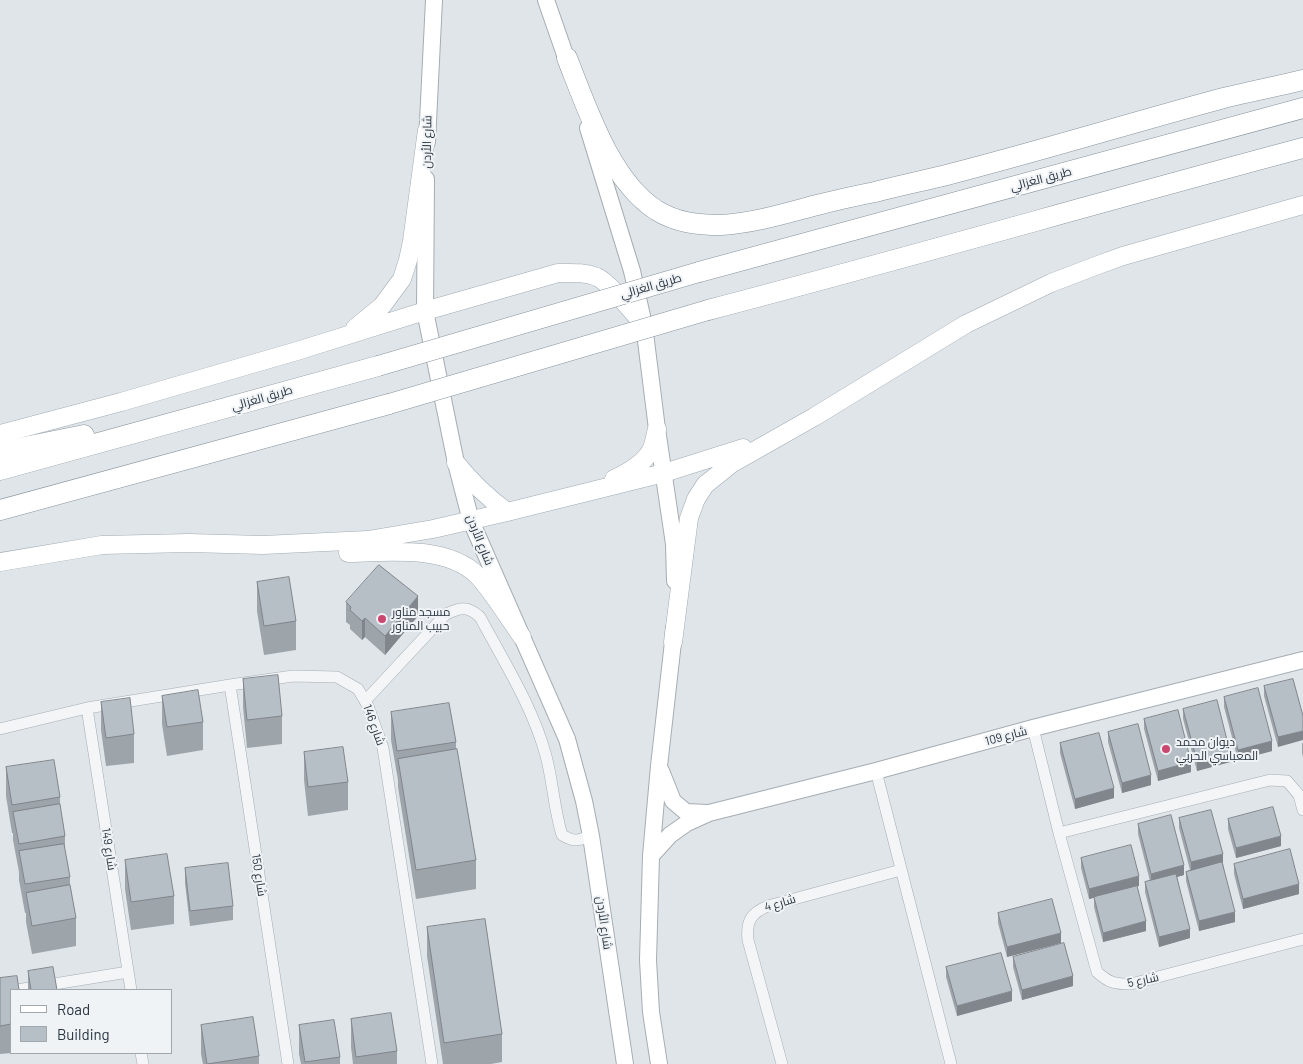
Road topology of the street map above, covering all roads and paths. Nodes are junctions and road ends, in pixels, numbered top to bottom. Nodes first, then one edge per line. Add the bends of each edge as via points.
1 (434, 0) edge
2 (546, 0) edge
3 (567, 58) junction
4 (1303, 80) edge
5 (1303, 108) edge
6 (427, 130) junction
7 (1303, 148) edge
8 (1303, 205) edge
9 (425, 311) junction
10 (644, 324) junction
11 (323, 342) junction
12 (245, 403) junction
13 (657, 429) junction
14 (0, 434) edge
15 (770, 441) junction
16 (0, 452) edge
17 (456, 463) junction
18 (0, 470) edge
19 (664, 473) junction
20 (584, 493) junction
21 (0, 510) edge
22 (507, 512) junction
23 (471, 520) junction
24 (263, 545) junction
25 (0, 562) edge
26 (522, 637) junction
27 (673, 642) junction
28 (1303, 660) edge
29 (230, 685) junction
30 (365, 701) junction
31 (87, 708) junction
32 (1033, 728) junction
33 (0, 729) edge
34 (659, 766) junction
35 (876, 771) junction
36 (1303, 810) edge
37 (709, 813) junction
38 (1059, 833) junction
39 (590, 836) junction
40 (651, 856) junction
41 (901, 870) junction
42 (1303, 939) edge
43 (128, 972) junction
44 (23, 989) edge
45 (131, 989) edge
46 (288, 1064) edge
47 (432, 1064) edge
48 (625, 1064) edge
49 (659, 1064) edge
50 (782, 1064) edge
51 (951, 1064) edge

1 - 6 main road, شارع الأردن
2 - 3 main road
3 - 4 highway via 592,121 625,180 657,210 692,224 748,222 775,217 954,173 1222,98
3 - 10 main road via 629,263
5 - 12 highway, طريق الغزالي, bridge via 699,272
6 - 9 main road, شارع الأردن
6 - 11 main road via 412,241 402,279 382,306 357,327
7 - 21 highway, bridge via 708,310 389,404
8 - 15 main road via 1123,256 1051,283 966,324
9 - 10 main road via 558,273 576,272 599,278
9 - 11 main road
9 - 17 main road, شارع الأردن
10 - 13 main road
11 - 14 main road
12 - 16 highway
12 - 18 highway, طريق الغزالي
13 - 19 main road
13 - 20 main road via 651,452 639,464
15 - 19 main road
15 - 27 main road via 717,474 696,500 688,518
17 - 22 main road via 471,482
17 - 23 main road, شارع الأردن
19 - 20 main road
19 - 27 main road via 674,544
20 - 22 main road
22 - 23 main road
23 - 24 main road via 368,540
23 - 26 main road, شارع الأردن
24 - 25 main road via 102,545
24 - 26 main road via 340,554 409,551 446,557 478,575
26 - 39 main road, شارع الأردن via 567,740
27 - 34 main road
28 - 32 main road, شارع 109
29 - 30 street, شارع 146 via 293,676 337,678 358,689
29 - 31 street, شارع 146
29 - 46 street, شارع 150
30 - 39 street via 446,614 458,608 473,611 480,618 531,714 546,756 562,835 570,840
30 - 47 street, شارع 146 via 383,748
31 - 33 street, شارع 146
31 - 43 street, شارع 149
32 - 35 main road, شارع 109
32 - 38 street, شارع 5
34 - 37 main road, شارع 109 via 672,801 686,812
34 - 40 main road
35 - 37 main road, شارع 109
35 - 41 street
36 - 38 street via 1299,794 1287,781 1270,780
37 - 40 main road, شارع 109 via 670,835
38 - 42 street, شارع 5 via 1096,972 1109,982 1131,984
39 - 48 main road, شارع الأردن
40 - 49 main road via 648,960
41 - 50 street, شارع 4 via 768,906 750,918 748,940
41 - 51 street
43 - 44 street
43 - 45 street, شارع 149

